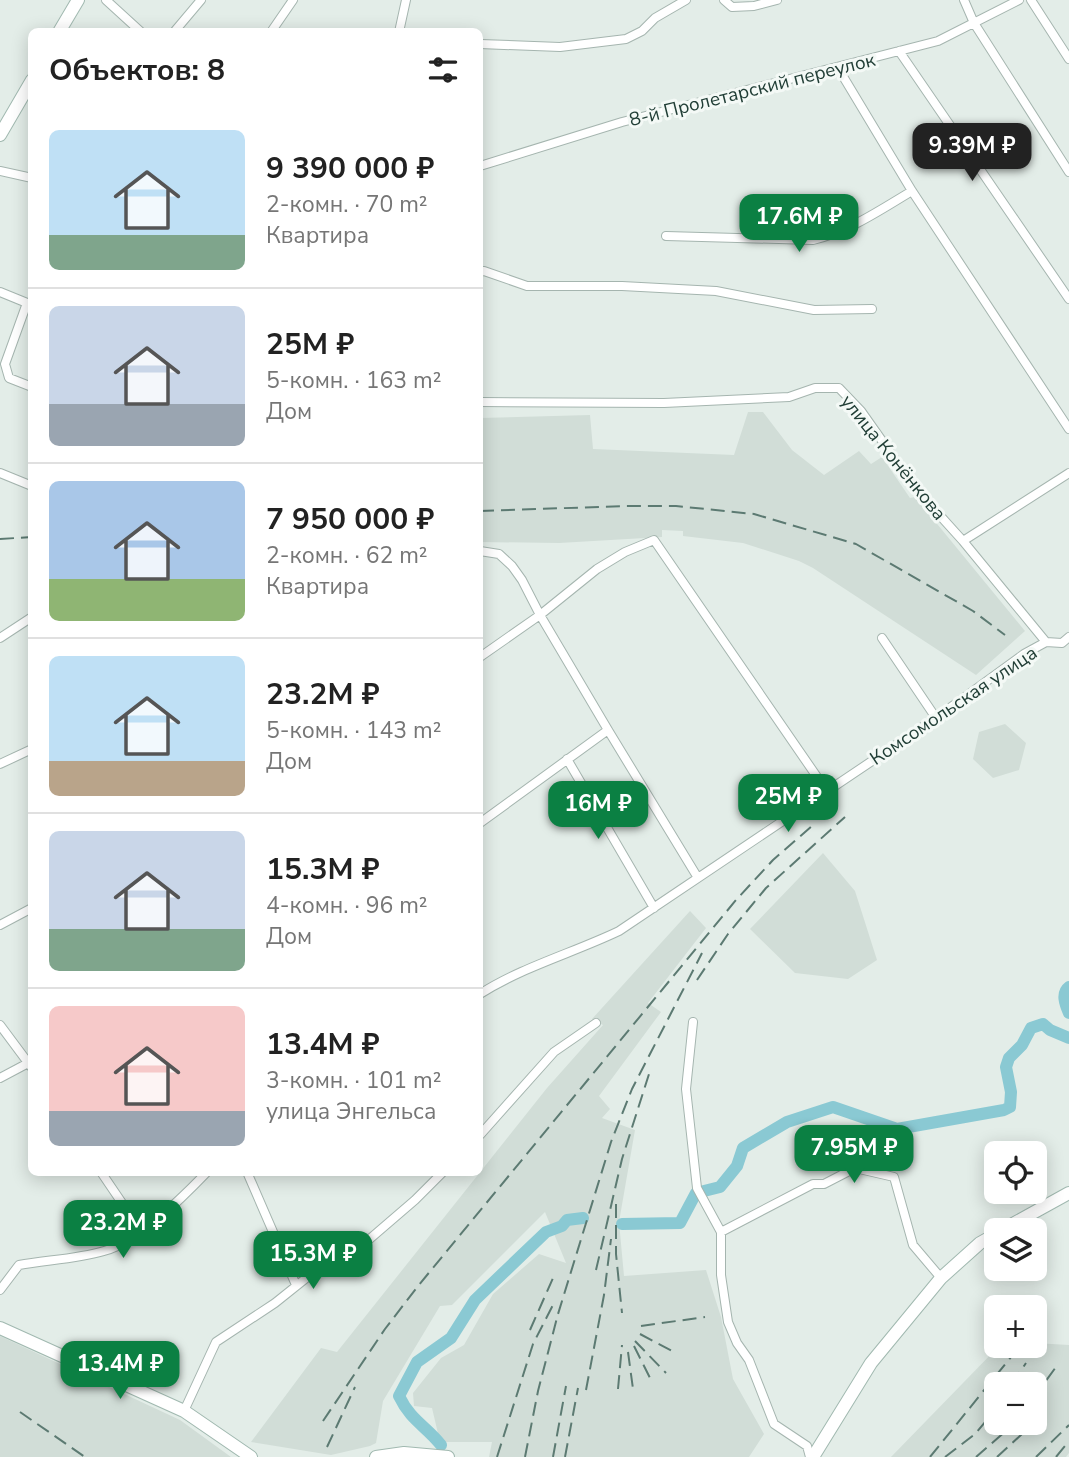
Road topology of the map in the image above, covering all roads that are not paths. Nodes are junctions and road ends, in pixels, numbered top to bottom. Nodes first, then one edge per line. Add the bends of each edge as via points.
1 (78, 0) edge
2 (106, 0) edge
3 (201, 0) edge
4 (293, 0) edge
5 (405, 0) edge
6 (686, 0) edge
7 (724, 0) edge
8 (777, 0) edge
9 (964, 0) edge
10 (1019, 0) edge
11 (1031, 0) edge
12 (974, 23) junction
13 (61, 28) edge
14 (137, 28) edge
15 (176, 28) edge
16 (274, 28) edge
17 (401, 28) edge
18 (483, 44) edge
19 (899, 51) junction
20 (1069, 59) edge
21 (838, 68) junction
22 (28, 86) edge
23 (0, 135) edge
24 (483, 165) edge
25 (0, 171) edge
26 (1069, 172) edge
27 (28, 177) edge
28 (912, 191) junction
29 (666, 236) dead end
30 (483, 271) edge
31 (0, 292) edge
32 (1069, 299) edge
33 (28, 304) edge
34 (28, 306) edge
35 (872, 309) dead end
36 (28, 385) edge
37 (483, 402) edge
38 (1069, 429) edge
39 (0, 473) edge
40 (1069, 474) edge
41 (28, 484) edge
42 (963, 541) junction
43 (483, 551) edge
44 (540, 615) junction
45 (28, 620) edge
46 (1069, 637) edge
47 (0, 638) edge
48 (882, 638) dead end
49 (1046, 642) junction
50 (483, 655) edge
51 (936, 718) junction
52 (608, 730) junction
53 (28, 751) edge
54 (567, 759) junction
55 (0, 764) edge
56 (826, 790) junction
57 (483, 821) edge
58 (698, 878) junction
59 (654, 908) junction
60 (28, 910) edge
61 (0, 925) edge
62 (483, 992) edge
63 (693, 1022) dead end
64 (596, 1023) dead end
65 (0, 1025) edge
66 (28, 1061) edge
67 (28, 1065) edge
68 (0, 1078) edge
69 (483, 1132) edge
70 (105, 1176) edge
71 (203, 1176) edge
72 (249, 1176) edge
73 (439, 1176) edge
74 (1069, 1193) edge
75 (1024, 1218) edge
76 (141, 1231) junction
77 (721, 1232) junction
78 (984, 1240) edge
79 (941, 1278) junction
80 (296, 1285) junction
81 (0, 1290) edge
82 (0, 1328) edge
83 (184, 1411) junction
84 (251, 1457) edge
85 (376, 1457) edge
86 (447, 1457) edge
87 (811, 1457) edge

1 - 13 street
2 - 14 street
3 - 15 street
4 - 16 street
5 - 17 street
6 - 18 street via 626,39 560,47
7 - 8 street via 732,7
9 - 12 street
10 - 12 street, 8-й Пролетарский переулок
11 - 20 street
12 - 19 street, 8-й Пролетарский переулок via 938,41
12 - 26 street
19 - 21 street, 8-й Пролетарский переулок
19 - 32 street
21 - 24 street, 8-й Пролетарский переулок via 622,122
21 - 28 street
22 - 23 street
25 - 27 street
28 - 29 street via 854,226 813,240
28 - 38 street
30 - 35 street via 527,286 716,291 814,310
31 - 33 street
34 - 36 street via 5,364 9,378
37 - 42 street, улица Конёнкова via 664,403 789,397 815,388 839,388 862,411 916,489
39 - 41 street
40 - 42 street
42 - 49 street, улица Конёнкова
43 - 44 street via 499,554 512,566
44 - 50 street
44 - 52 street
44 - 56 street via 597,569 654,540
45 - 47 street
46 - 49 street, Комсомольская улица via 1062,643
48 - 51 street
49 - 51 street, Комсомольская улица
51 - 56 street, Комсомольская улица
52 - 54 street
52 - 58 street
53 - 55 street
54 - 57 street
54 - 59 street
56 - 58 street, Комсомольская улица
58 - 59 street, Комсомольская улица
59 - 62 street, Комсомольская улица via 619,931
60 - 61 street
63 - 77 street via 686,1088 697,1188
64 - 69 street via 554,1052
65 - 66 street
67 - 68 street
70 - 76 street
71 - 76 street
72 - 80 street
73 - 80 street via 358,1249 326,1263
74 - 75 street
76 - 81 street via 107,1251 19,1265
77 - 79 street via 813,1184 824,1184 855,1168 894,1177 913,1245
77 - 87 street via 728,1322 749,1360 774,1424 807,1446
78 - 79 street
79 - 87 street via 871,1363
80 - 83 street via 216,1342
82 - 83 street
83 - 84 street
85 - 86 street via 404,1453

